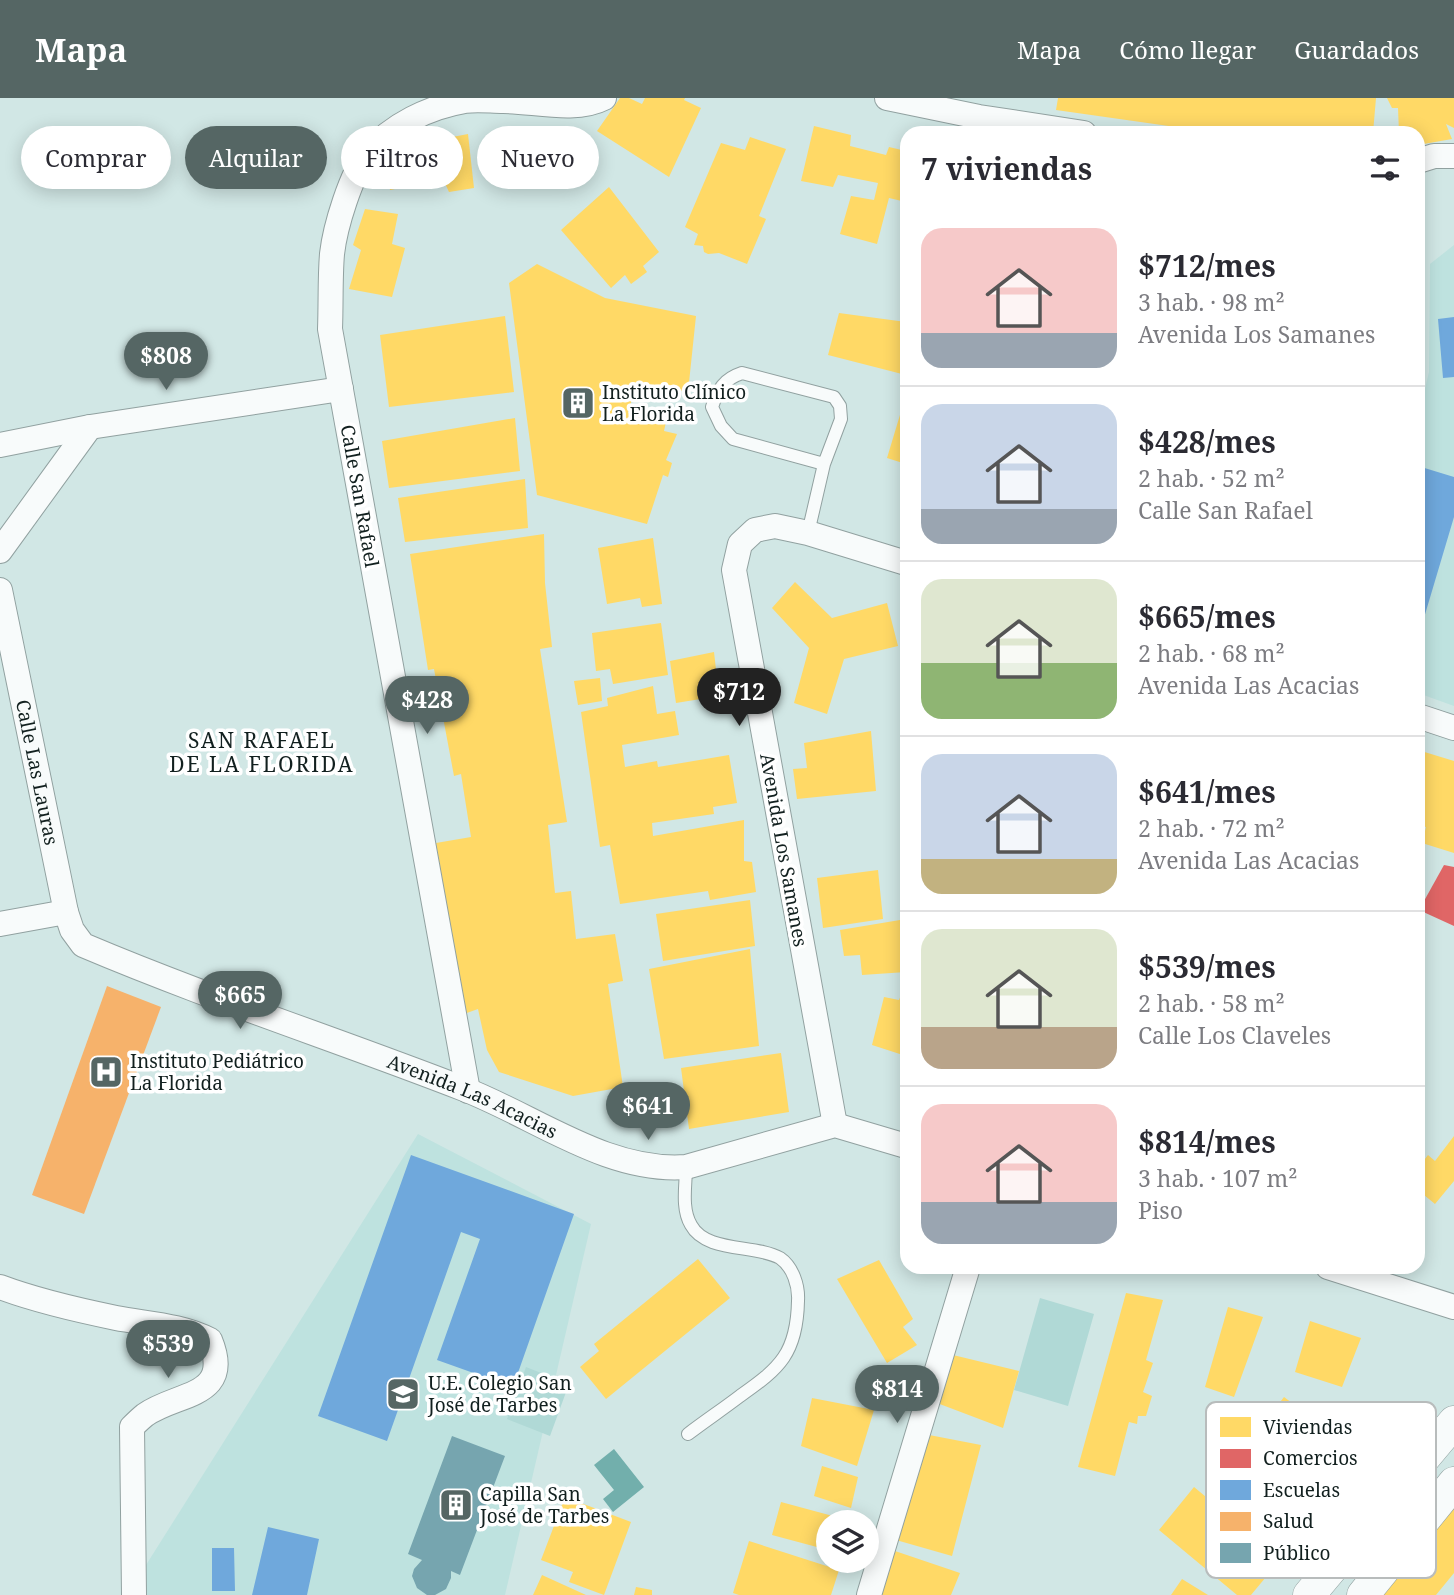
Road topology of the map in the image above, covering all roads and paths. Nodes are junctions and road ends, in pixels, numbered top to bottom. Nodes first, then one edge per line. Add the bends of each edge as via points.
1 (604, 98) edge
2 (887, 98) edge
3 (1038, 126) edge
4 (1454, 156) edge
5 (1425, 159) edge
6 (341, 389) junction
7 (90, 427) junction
8 (0, 445) edge
9 (824, 464) junction
10 (808, 533) junction
11 (0, 551) edge
12 (900, 560) edge
13 (0, 590) edge
14 (1425, 718) edge
15 (1454, 728) edge
16 (65, 912) junction
17 (0, 924) edge
18 (468, 1090) junction
19 (835, 1125) junction
20 (900, 1144) edge
21 (687, 1167) junction
22 (966, 1274) edge
23 (1350, 1274) edge
24 (0, 1287) edge
25 (1454, 1307) edge
26 (1454, 1422) edge
27 (688, 1434) dead end
28 (1436, 1443) edge
29 (1454, 1483) edge
30 (1436, 1505) edge
31 (1323, 1578) edge
32 (1377, 1578) edge
33 (134, 1595) edge
34 (869, 1595) edge
35 (1309, 1595) edge
36 (1363, 1595) edge

1 - 6 street, Calle San Rafael via 577,105 467,101 426,111 390,132 367,155 338,220 332,253 330,329
2 - 3 street
4 - 5 street
6 - 7 street
6 - 18 street, Calle San Rafael
7 - 8 street
7 - 11 street
9 - 9 lane via 733,439 712,407 718,390 729,377 742,373 834,397 841,419
9 - 10 lane
10 - 12 street, Avenida Los Samanes
10 - 19 street, Avenida Los Samanes via 775,526 755,530 740,544 734,570
13 - 16 street, Calle Las Lauras
14 - 15 street
16 - 17 street
16 - 18 street, Avenida Las Acacias via 83,945
18 - 21 street, Avenida Las Acacias via 618,1160
19 - 20 street
19 - 21 street, Avenida Las Acacias
21 - 27 lane via 685,1204 691,1226 706,1240 779,1258 793,1272 798,1295 798,1323 789,1350 774,1372
22 - 34 street
23 - 25 street
24 - 33 street via 114,1318 192,1331 211,1340 216,1370 208,1386 145,1415 132,1427
26 - 28 street
29 - 30 street
31 - 35 street
32 - 36 street

